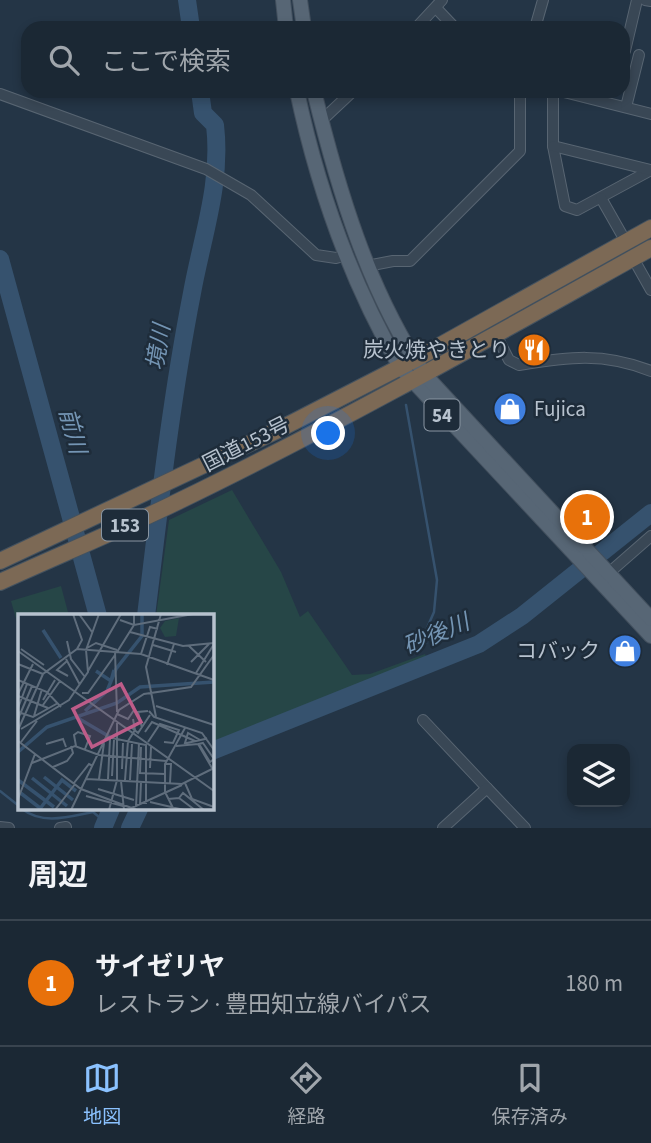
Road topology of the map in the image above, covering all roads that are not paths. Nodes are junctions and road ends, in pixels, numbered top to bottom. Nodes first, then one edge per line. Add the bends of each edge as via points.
1 (283, 0) edge
2 (300, 0) edge
3 (543, 0) edge
4 (637, 0) edge
5 (645, 0) edge
6 (651, 1) edge
7 (439, 4) edge
8 (285, 21) edge
9 (303, 21) edge
10 (423, 21) edge
11 (450, 21) edge
12 (537, 21) edge
13 (630, 27) edge
14 (630, 53) edge
15 (639, 55) junction
16 (651, 58) edge
17 (630, 91) edge
18 (0, 94) edge
19 (299, 98) edge
20 (316, 98) edge
21 (346, 98) edge
22 (520, 98) edge
23 (553, 98) edge
24 (589, 98) edge
25 (628, 98) edge
26 (626, 107) junction
27 (651, 114) edge
28 (321, 121) junction
29 (553, 146) junction
30 (651, 170) edge
31 (601, 198) junction
32 (651, 228) edge
33 (626, 242) junction
34 (651, 248) edge
35 (347, 256) junction
36 (633, 258) junction
37 (367, 266) junction
38 (651, 290) edge
39 (495, 333) junction
40 (407, 363) junction
41 (651, 371) edge
42 (418, 379) junction
43 (651, 536) edge
44 (0, 561) edge
45 (604, 577) junction
46 (0, 582) edge
47 (651, 619) edge
48 (651, 636) edge
49 (424, 720) dead end
50 (487, 788) junction
51 (0, 827) edge
52 (9, 828) edge
53 (443, 828) edge
54 (525, 828) edge

1 - 8 main road
2 - 9 main road
3 - 12 street
4 - 13 street
5 - 6 street
7 - 10 street
7 - 11 street
14 - 15 street
15 - 16 street
15 - 17 street
18 - 35 street via 175,156 237,186 280,218 316,255
19 - 35 main road, 54 via 330,213
20 - 28 main road, 54
21 - 28 street
22 - 37 street via 520,151 410,261
23 - 29 street
24 - 26 street
25 - 26 street
26 - 27 street
28 - 37 main road, 54
29 - 30 street
29 - 31 street via 565,206 577,210
30 - 31 street
31 - 33 street
32 - 33 highway, 国道153号 / 153
33 - 40 highway, 国道153号 / 153
34 - 36 highway, 国道153号 / 153
35 - 40 main road, 54
36 - 38 street
36 - 39 highway, 国道153号 / 153
37 - 40 main road, 54
39 - 41 street via 509,360 519,365 587,356 620,359
39 - 42 highway, 国道153号 / 153
40 - 42 main road, 54
40 - 44 highway, 国道153号 / 153
42 - 45 main road, 54
42 - 46 highway, 国道153号 / 153 via 177,502
43 - 45 street
45 - 47 main road, 54
45 - 48 main road, 54
49 - 50 street
50 - 53 street
50 - 54 street
51 - 52 street

